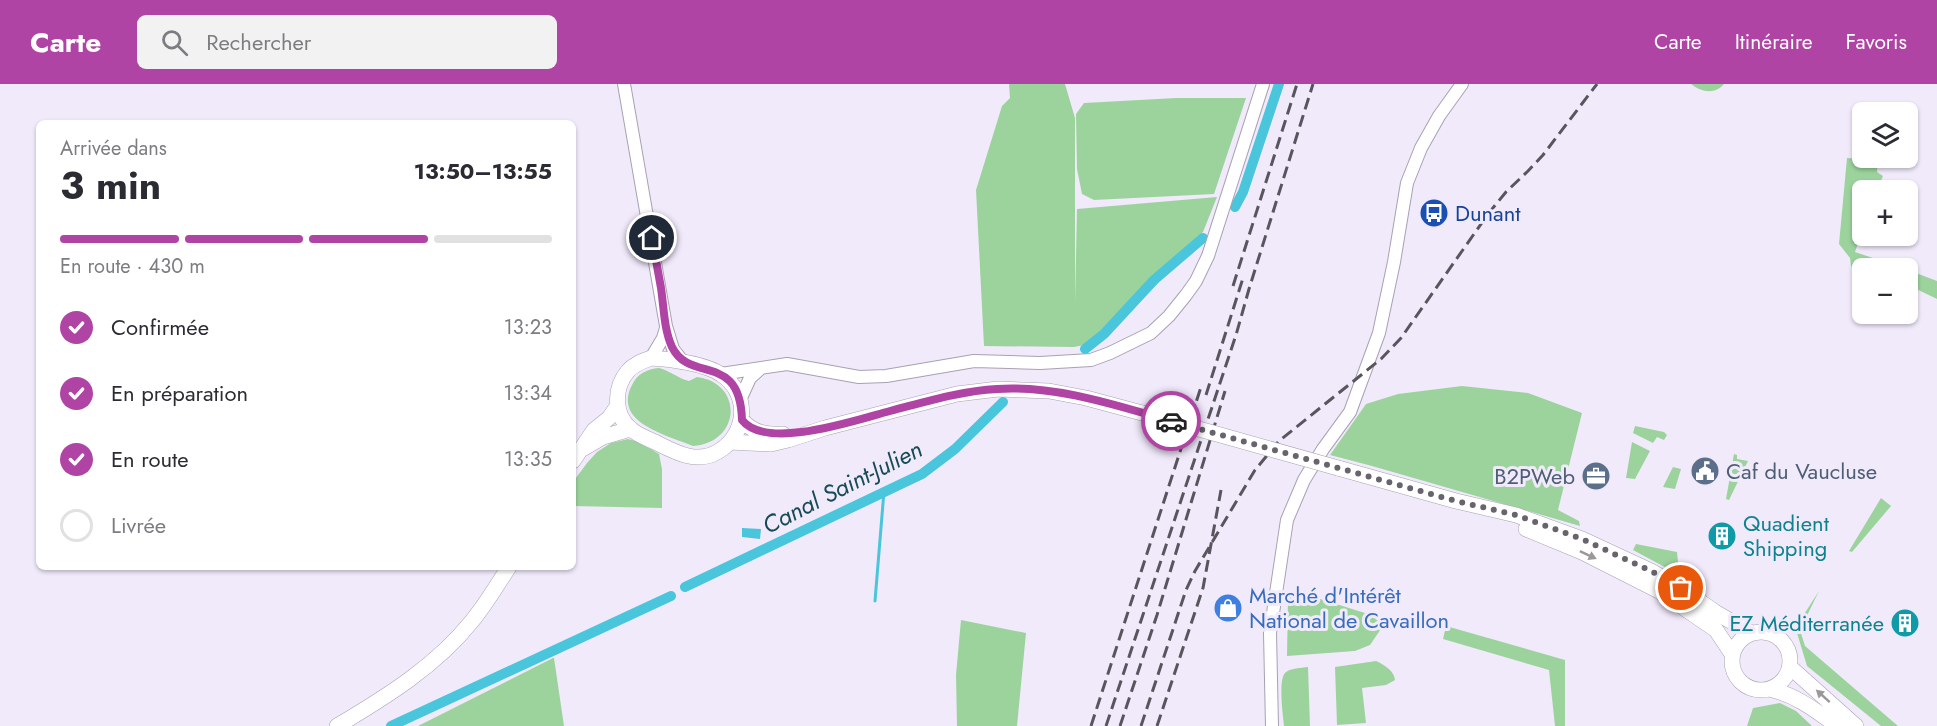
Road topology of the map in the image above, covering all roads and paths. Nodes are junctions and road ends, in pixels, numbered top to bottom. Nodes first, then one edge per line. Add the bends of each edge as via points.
1 (624, 84) edge
2 (1263, 84) edge
3 (1462, 84) edge
4 (666, 326) junction
5 (651, 358) junction
6 (684, 363) junction
7 (761, 368) junction
8 (721, 374) junction
9 (740, 400) junction
10 (618, 405) junction
11 (742, 420) junction
12 (825, 428) junction
13 (630, 429) junction
14 (730, 442) junction
15 (576, 457) edge
16 (576, 457) edge
17 (1456, 501) junction
18 (507, 570) edge
19 (1751, 633) junction
20 (1732, 654) junction
21 (1790, 667) junction
22 (1769, 689) junction
23 (337, 726) edge
24 (1272, 726) edge
25 (1837, 726) edge
26 (1856, 726) edge

1 - 4 street
2 - 7 street via 1196,281 1169,316 1141,339 1091,360 974,361 886,376 859,377 787,364
3 - 24 street via 1421,148 1407,183 1379,333 1350,412 1304,480 1287,520 1270,633
4 - 5 street
4 - 6 street via 673,349
5 - 6 main road
5 - 10 main road via 624,376
6 - 8 main road
7 - 8 street
7 - 9 street via 744,387
8 - 9 main road
9 - 11 main road
10 - 13 main road
10 - 15 main road
11 - 12 main road via 753,430 772,435
11 - 14 main road
12 - 14 main road via 771,444
12 - 17 main road, bridge via 957,394 998,388 1048,391 1143,413
13 - 14 main road via 686,456 715,454
13 - 16 main road via 603,436
17 - 19 main road via 1516,515 1582,539 1651,571
17 -> 20 main road via 1582,552 1659,591 1716,630
18 - 23 main road via 472,621 435,660
19 - 20 main road via 1742,638
19 - 21 main road via 1768,632 1783,641
20 - 22 main road via 1732,668 1738,680 1755,690
21 - 22 main road via 1786,677
26 -> 21 main road
22 - 25 main road via 1800,699

